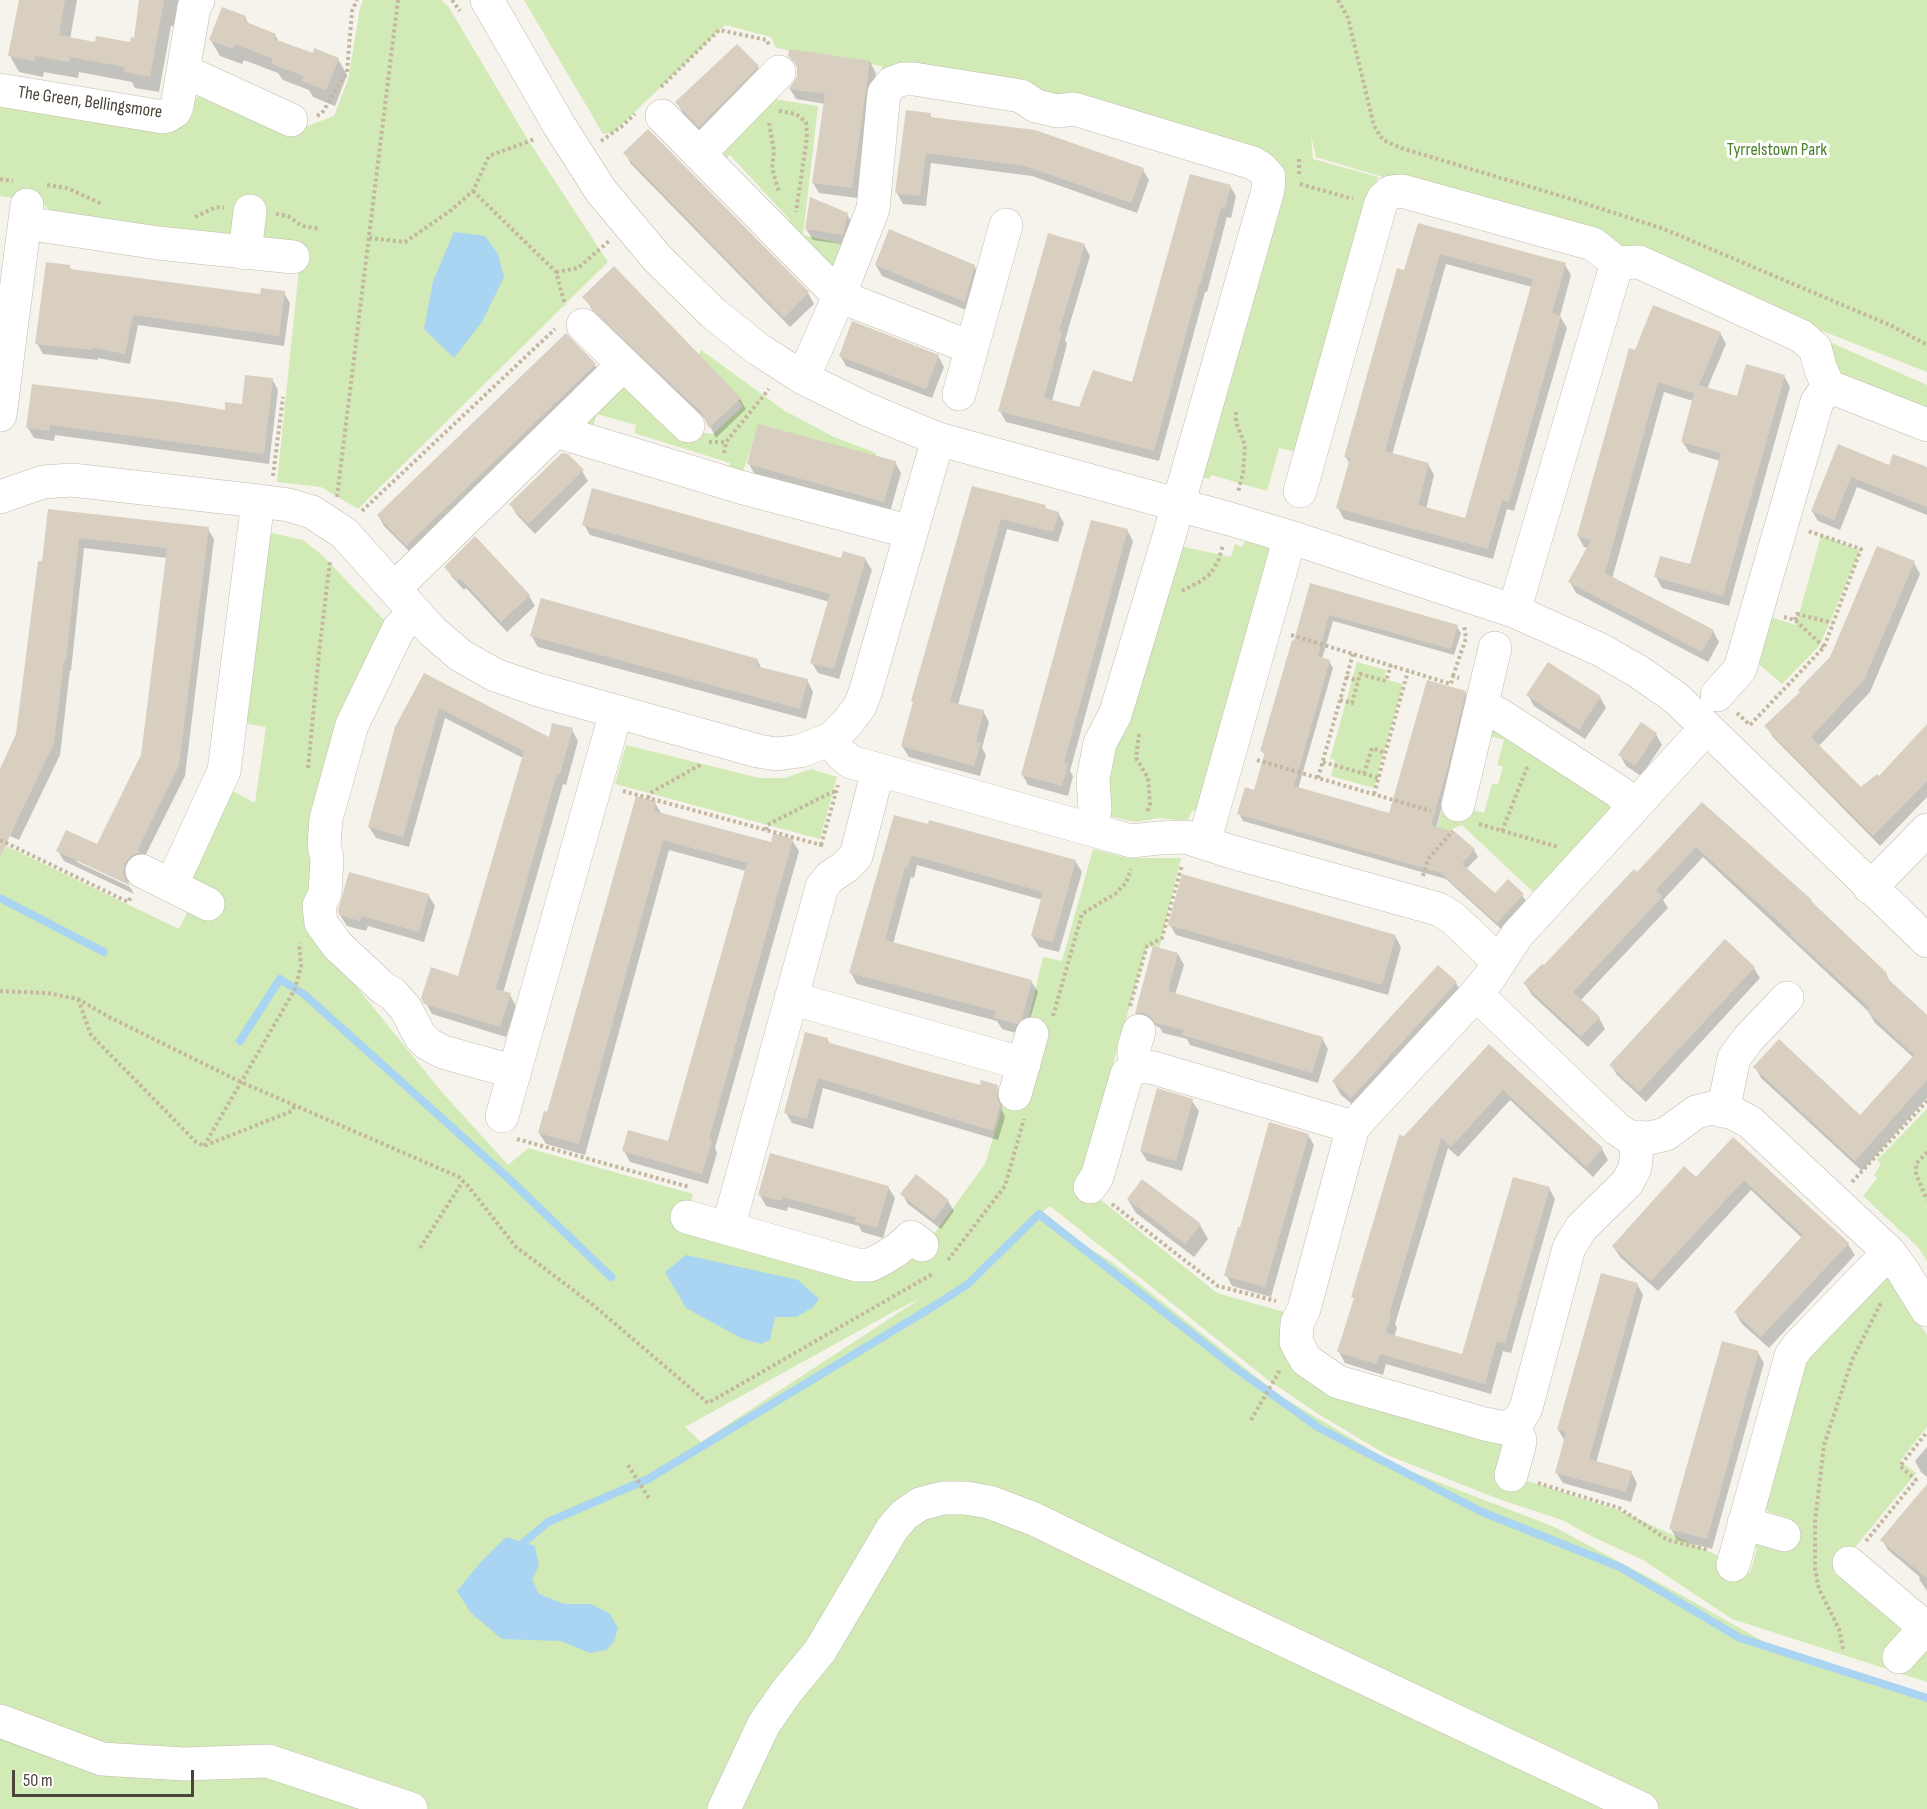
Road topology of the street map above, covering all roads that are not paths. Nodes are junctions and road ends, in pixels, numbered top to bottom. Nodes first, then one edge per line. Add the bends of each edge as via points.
1 (198, 0) edge
2 (487, 0) edge
3 (184, 71) junction
4 (779, 72) road end
5 (0, 90) edge
6 (653, 106) road end
7 (291, 120) road end
8 (699, 154) junction
9 (250, 211) road end
10 (1006, 225) dead end
11 (245, 253) junction
12 (293, 257) dead end
13 (1617, 262) junction
14 (839, 297) junction
15 (577, 319) road end
16 (972, 348) junction
17 (624, 364) junction
18 (794, 373) junction
19 (1828, 386) junction
20 (959, 394) dead end
21 (0, 415) edge
22 (1927, 425) edge
23 (688, 426) dead end
24 (556, 431) junction
25 (938, 439) junction
26 (1300, 491) dead end
27 (2, 492) edge
28 (263, 502) junction
29 (1178, 505) junction
30 (911, 532) junction
31 (1290, 537) junction
32 (394, 589) junction
33 (1514, 611) junction
34 (416, 613) junction
35 (1496, 648) dead end
36 (1717, 695) road end
37 (1484, 696) junction
38 (616, 712) junction
39 (1706, 728) junction
40 (836, 746) junction
41 (878, 770) junction
42 (1634, 807) junction
43 (1458, 812) road end
44 (1089, 830) junction
45 (1927, 830) edge
46 (1194, 852) junction
47 (142, 871) road end
48 (171, 886) junction
49 (1870, 888) junction
50 (208, 904) dead end
51 (1927, 941) edge
52 (1499, 962) junction
53 (1476, 994) junction
54 (792, 998) junction
55 (1787, 998) dead end
56 (1138, 1031) road end
57 (1024, 1064) dead end
58 (1140, 1066) junction
59 (515, 1072) junction
60 (1723, 1111) junction
61 (502, 1116) road end
62 (1353, 1127) junction
63 (1638, 1137) junction
64 (1090, 1187) road end
65 (689, 1202) road end
66 (728, 1228) junction
67 (922, 1245) dead end
68 (1896, 1262) junction
69 (1925, 1302) edge
70 (1513, 1424) junction
71 (1511, 1475) road end
72 (1744, 1523) junction
73 (1784, 1535) dead end
74 (1734, 1561) road end
75 (1849, 1563) road end
76 (1926, 1629) edge
77 (1899, 1657) dead end
78 (0, 1721) edge
79 (411, 1809) edge
80 (724, 1809) edge
81 (1642, 1809) edge

1 - 3 street, The Green, Bellingsmore
2 - 18 street via 558,125 628,225 714,313
3 - 5 street, The Green, Bellingsmore via 177,106 163,117
3 - 7 street
4 - 8 street via 760,104
6 - 8 street
8 - 14 street
9 - 11 street
10 - 16 street
11 - 12 street
11 - 21 street via 158,243 28,199
13 - 19 street via 1640,262 1801,336 1815,348
13 - 26 street via 1593,244 1402,191 1391,192 1380,206
13 - 33 street
14 - 16 street
14 - 18 street
14 - 29 street via 873,209 884,93 892,83 903,79 1021,96 1036,106 1057,111 1074,109 1262,168 1269,177 1268,190
15 - 17 street
16 - 20 street
17 - 23 street
17 - 24 street
18 - 25 street
19 - 22 street
19 - 36 street via 1816,402 1740,669
24 - 30 street via 717,480
24 - 32 street
25 - 29 street
25 - 30 street
27 - 28 street via 72,480
28 - 32 street via 347,518 344,533
28 - 48 street via 225,771
29 - 31 street
29 - 44 street via 1115,715 1100,743 1093,779 1095,810
30 - 40 street via 866,690
31 - 33 street
31 - 46 street via 1229,753
32 - 34 street
33 - 39 street via 1601,650 1639,672 1676,698
34 - 38 street via 460,655 495,675
34 - 59 street via 399,628 352,725 326,819 321,923 338,946 393,994 428,1044 443,1052
35 - 37 street
37 - 42 street via 1518,727 1619,792
37 - 43 street
38 - 40 street via 758,751 800,752
38 - 59 street
39 - 42 street
39 - 49 street
40 - 41 street via 851,762
41 - 44 street
41 - 54 street via 855,856 822,887
42 - 52 street via 1517,935
44 - 46 street via 1131,841 1186,837
45 - 49 street
46 - 52 street via 1438,909 1453,918
47 - 48 street
48 - 50 street
49 - 51 street
52 - 53 street
53 - 62 street
53 - 63 street via 1617,1129 1629,1137
54 - 57 street
54 - 66 street
55 - 60 street via 1734,1058
56 - 58 street via 1134,1056
58 - 62 street
58 - 64 street via 1126,1074 1097,1177
59 - 61 street
60 - 63 street via 1712,1108 1696,1112 1666,1134
60 - 68 street via 1750,1122
62 - 70 street via 1297,1323 1296,1342 1306,1360 1338,1382 1485,1424 1503,1428
63 - 70 street via 1635,1168 1627,1183 1581,1228 1569,1248 1526,1408
65 - 66 street
66 - 67 street via 857,1265 870,1265 882,1259 911,1237
68 - 69 street
68 - 72 street via 1791,1356
70 - 71 street via 1520,1447
72 - 73 street
72 - 74 street
75 - 76 street
76 - 77 street
78 - 79 street via 102,1759 184,1764 268,1761
80 - 81 street via 764,1724 820,1651 892,1529 903,1515 920,1504 943,1498 989,1502 1034,1519

